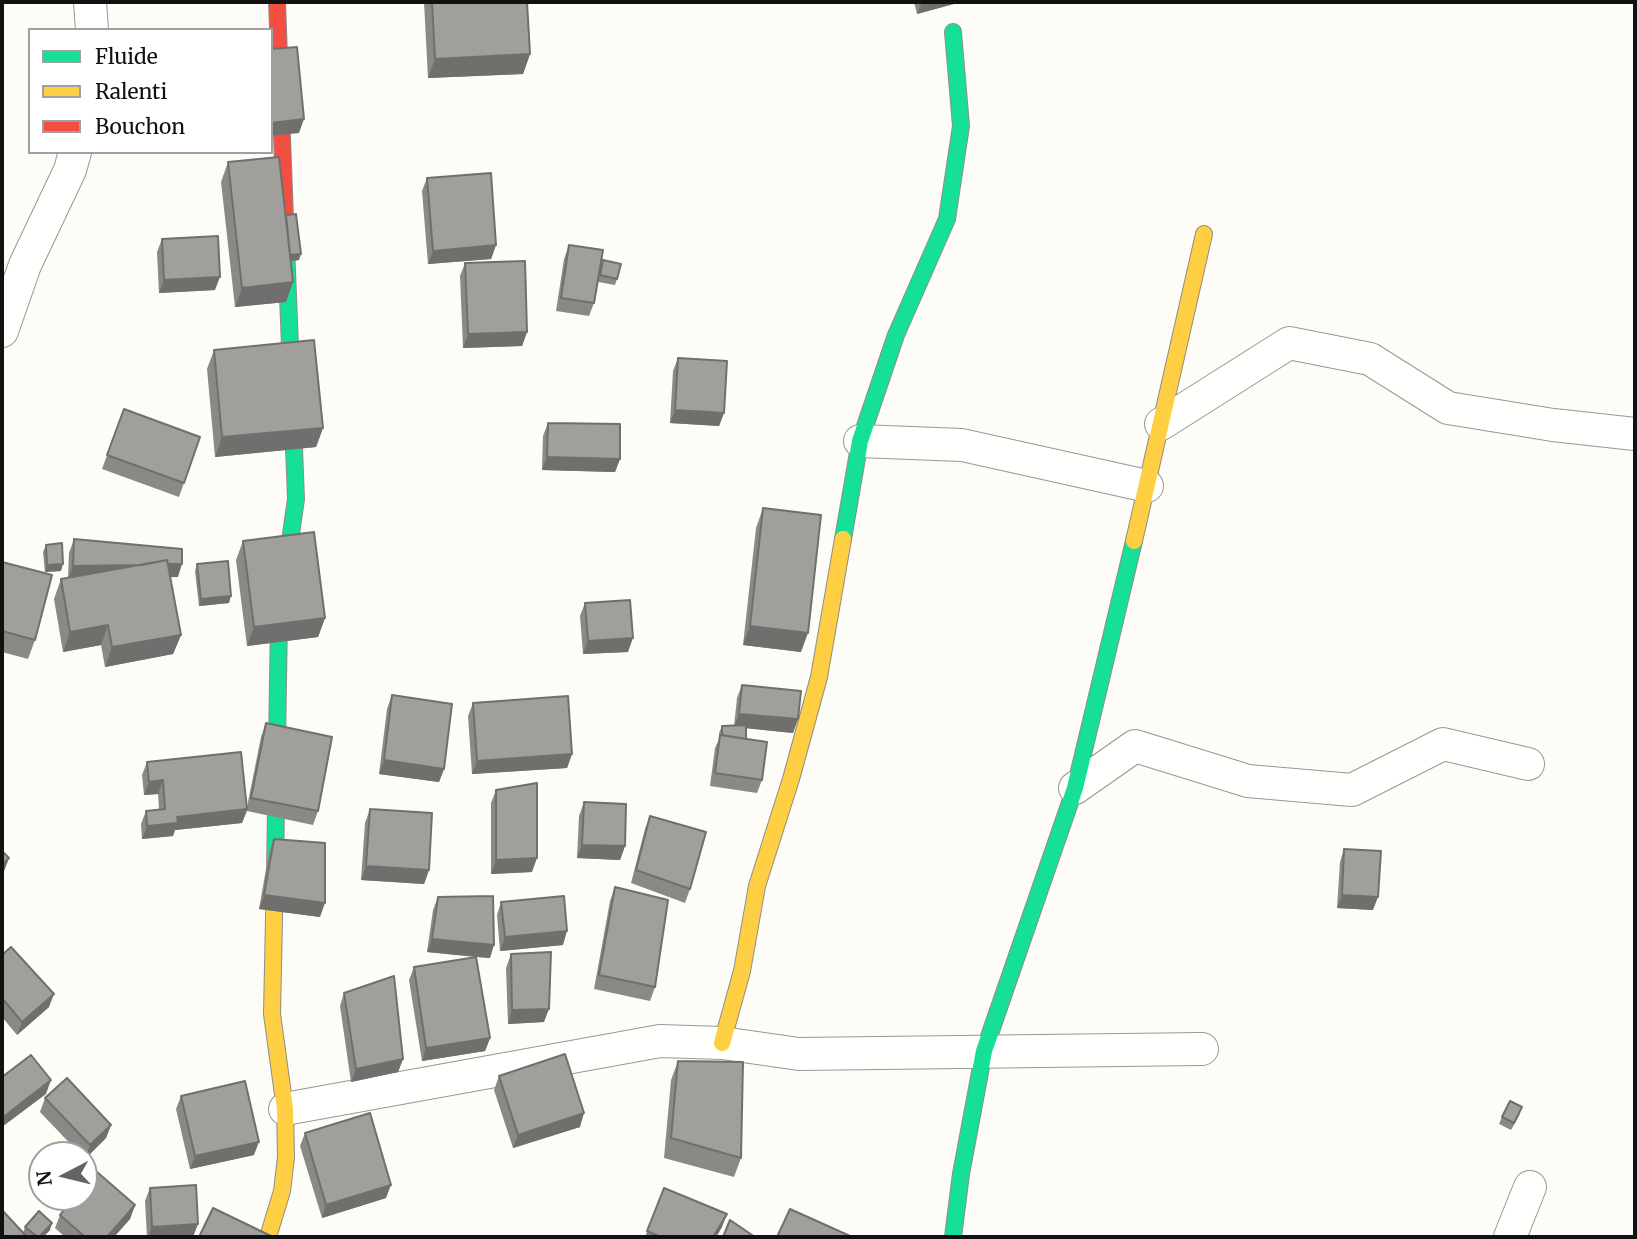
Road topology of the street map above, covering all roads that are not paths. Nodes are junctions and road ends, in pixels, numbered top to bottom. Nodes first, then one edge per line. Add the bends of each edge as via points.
1 (90, 2) edge
2 (278, 2) edge
3 (92, 28) edge
4 (953, 32) dead end
5 (74, 154) edge
6 (1204, 234) dead end
7 (2, 331) edge
8 (1161, 424) junction
9 (1635, 434) edge
10 (860, 441) junction
11 (1147, 486) junction
12 (1528, 764) dead end
13 (1075, 788) junction
14 (722, 1043) junction
15 (1202, 1049) dead end
16 (984, 1051) junction
17 (285, 1109) junction
18 (1530, 1187) dead end
19 (268, 1237) edge
20 (953, 1237) edge
21 (1510, 1237) edge

1 - 3 street
2 - 17 street via 296,499 279,618 272,986
4 - 10 street via 961,126 947,219 896,335
5 - 7 street via 25,265
6 - 8 street
8 - 9 street via 1289,343 1370,359 1448,408
8 - 11 street
10 - 11 street via 962,445
10 - 14 street via 819,677 757,886 742,971
11 - 13 street
12 - 13 street via 1443,744 1352,790 1248,781 1135,746
13 - 16 street
14 - 16 street via 799,1054
14 - 17 street via 660,1041
15 - 16 street
16 - 20 street
17 - 19 street via 282,1191
18 - 21 street

